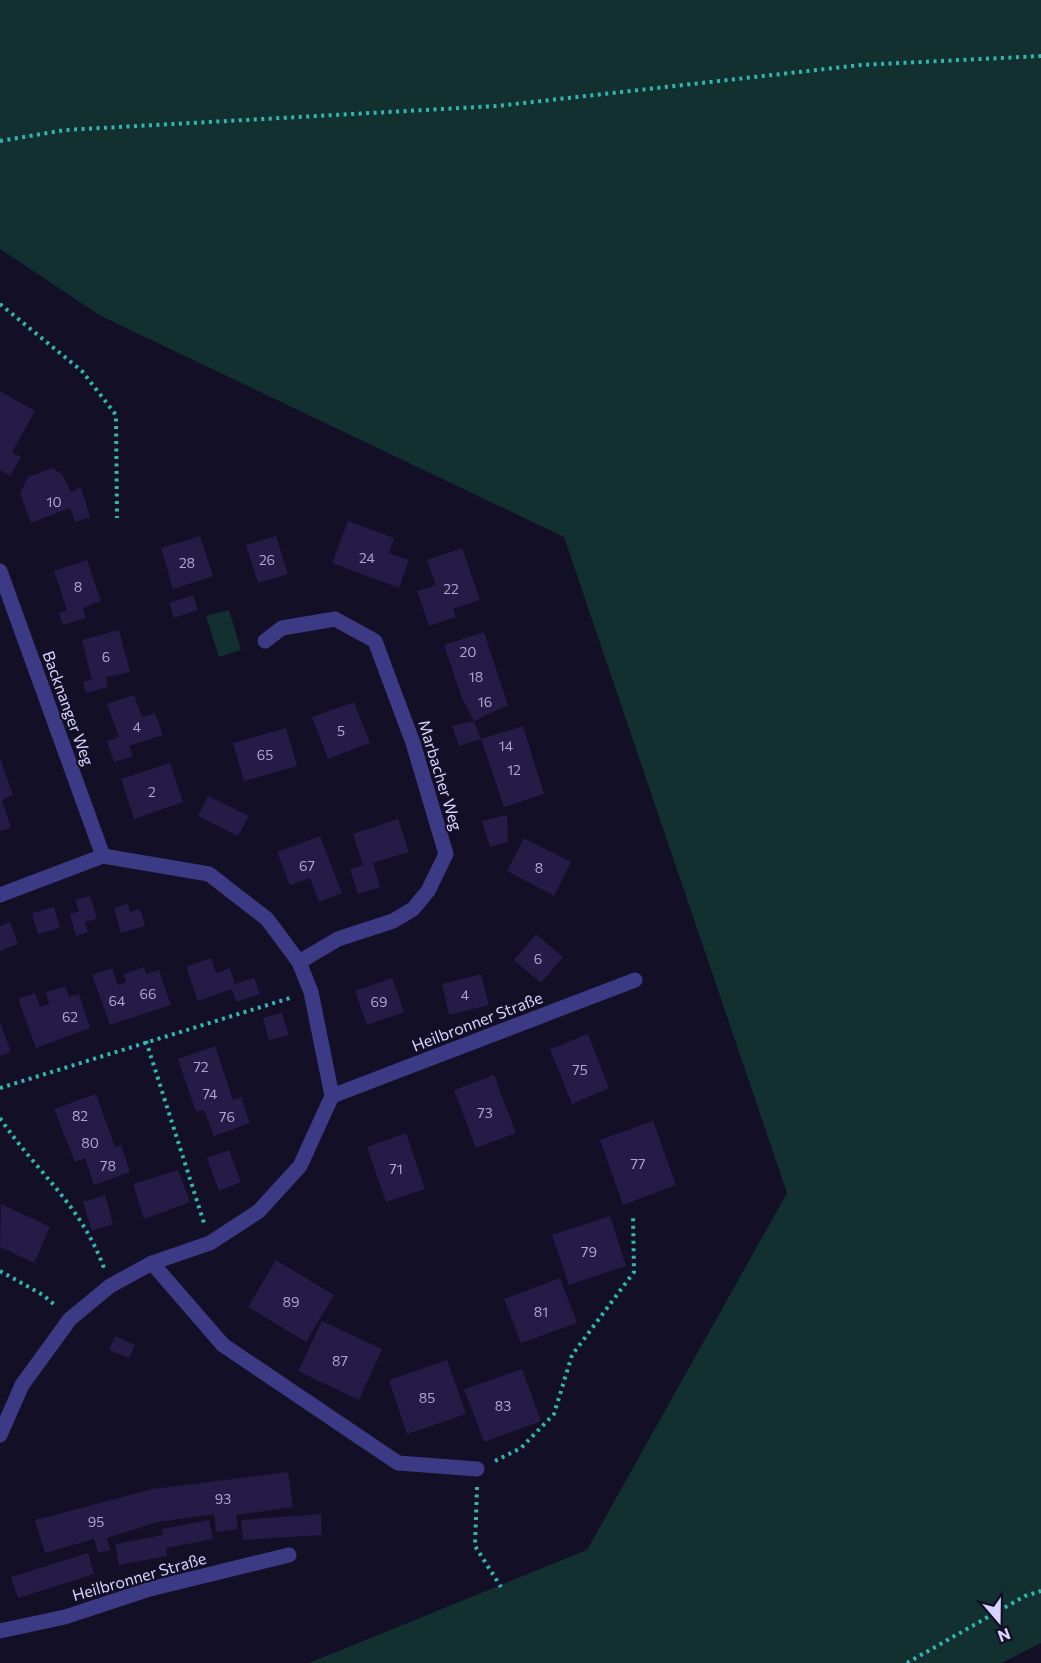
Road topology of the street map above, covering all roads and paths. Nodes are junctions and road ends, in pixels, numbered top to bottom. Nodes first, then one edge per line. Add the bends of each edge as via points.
1 (1041, 56) edge
2 (0, 141) edge
3 (0, 304) edge
4 (117, 518) dead end
5 (0, 571) edge
6 (266, 641) dead end
7 (103, 856) junction
8 (0, 895) edge
9 (299, 962) junction
10 (635, 980) dead end
11 (311, 992) junction
12 (146, 1041) junction
13 (0, 1088) edge
14 (332, 1095) junction
15 (0, 1118) edge
16 (633, 1215) dead end
17 (210, 1243) junction
18 (96, 1246) dead end
19 (152, 1263) junction
20 (0, 1271) edge
21 (70, 1319) junction
22 (0, 1436) edge
23 (477, 1469) junction
24 (289, 1555) dead end
25 (501, 1587) dead end
26 (1041, 1591) edge
27 (0, 1631) edge
28 (907, 1663) edge

1 - 2 path via 861,65 498,106 65,130
3 - 4 path via 82,371 116,415
5 - 7 street, Backnanger Weg
6 - 9 street, Marbacher Weg via 282,628 335,619 375,641 413,743 446,854 428,891 412,909 393,921 338,939
7 - 8 street
7 - 9 street via 209,874 267,919
9 - 11 street
10 - 14 street, Heilbronner Straße
11 - 12 path
11 - 14 street
12 - 13 path
12 - 17 path
14 - 17 street via 300,1166 259,1211
15 - 18 path via 75,1210
16 - 23 path via 634,1272 572,1355 554,1414 521,1448
17 - 19 street
19 - 21 street via 110,1286
19 - 23 street via 223,1345 398,1463
20 - 21 path via 44,1295
21 - 22 street via 22,1385
23 - 25 path via 476,1546
24 - 27 street, Heilbronner Straße
26 - 28 path via 1015,1601

